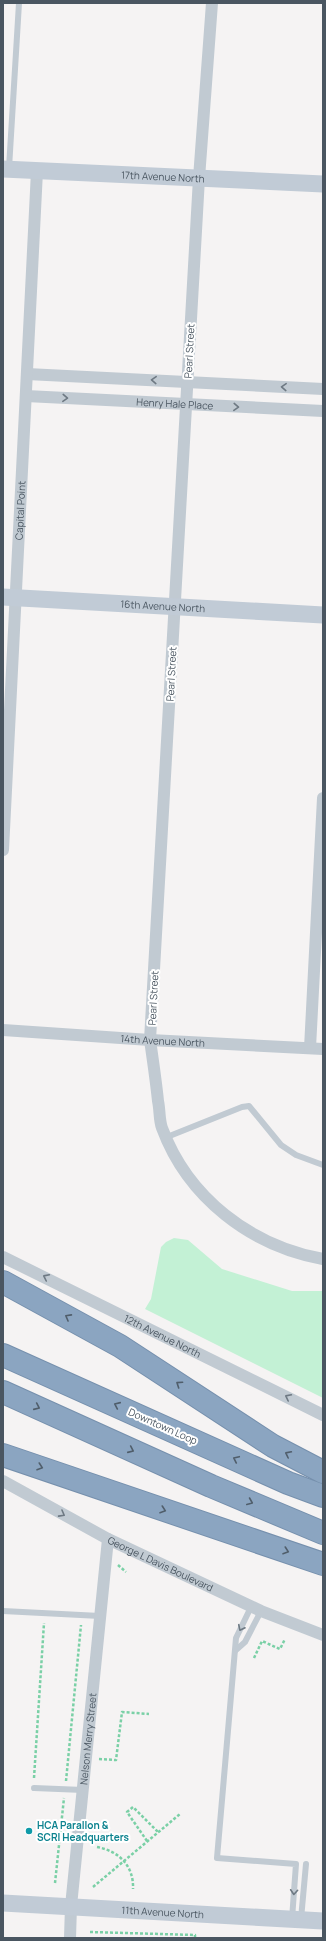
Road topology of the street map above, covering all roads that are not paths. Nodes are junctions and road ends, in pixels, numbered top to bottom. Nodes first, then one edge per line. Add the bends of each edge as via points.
1 (19, 3) edge
2 (212, 3) edge
3 (6, 169) edge
4 (37, 171) junction
5 (199, 178) junction
6 (323, 184) edge
7 (27, 374) junction
8 (188, 381) junction
9 (323, 389) edge
10 (26, 396) junction
11 (187, 405) junction
12 (323, 411) edge
13 (9, 597) edge
14 (175, 607) junction
15 (323, 615) edge
16 (6, 728) edge
17 (323, 798) edge
18 (322, 830) edge
19 (3, 850) edge
20 (3, 1030) edge
21 (150, 1040) junction
22 (310, 1048) junction
23 (323, 1049) edge
24 (167, 1137) junction
25 (323, 1165) edge
26 (3, 1257) edge
27 (323, 1258) edge
28 (3, 1282) edge
29 (3, 1354) edge
30 (3, 1392) edge
31 (323, 1414) edge
32 (3, 1455) edge
33 (323, 1472) edge
34 (7, 1486) edge
35 (323, 1496) edge
36 (323, 1533) edge
37 (108, 1539) junction
38 (323, 1564) edge
39 (256, 1609) junction
40 (3, 1611) edge
41 (100, 1616) junction
42 (323, 1635) edge
43 (236, 1650) junction
44 (34, 1788) road end
45 (83, 1790) junction
46 (306, 1864) dead end
47 (3, 1903) edge
48 (71, 1906) junction
49 (297, 1920) junction
50 (323, 1921) edge
51 (70, 1938) edge

1 - 3 lane
2 - 5 street, Pearl Street
3 - 4 street, 17th Avenue North
4 - 5 street, 17th Avenue North
4 - 7 street, Capital Point
5 - 6 street, 17th Avenue North
5 - 8 street, Pearl Street
8 -> 7 street
7 - 10 street, Capital Point
9 -> 8 street
8 - 11 street, Pearl Street
10 -> 11 street, Henry Hale Place
10 - 13 street, Capital Point
11 -> 12 street, Henry Hale Place
11 - 14 street, Pearl Street
13 - 14 street, 16th Avenue North
13 - 16 street, Capital Point
14 - 15 street, 16th Avenue North
14 - 21 street, Pearl Street
16 - 19 street, Capital Point
17 - 18 street
18 - 22 street
20 - 21 street, 14th Avenue North
21 - 22 street, 14th Avenue North
21 - 24 street, Pearl Street via 162,1127
22 - 23 street, 14th Avenue North
24 - 25 lane via 248,1106 281,1145 296,1155
24 - 27 street, Pearl Street via 191,1180 231,1221 279,1247
31 -> 26 street, 12th Avenue North
33 -> 28 highway via 273,1446 120,1346
35 -> 29 highway, Downtown Loop via 288,1483
30 -> 36 highway via 211,1486
32 -> 38 highway
34 -> 37 street, George L Davis Boulevard
37 - 39 street, George L Davis Boulevard
37 - 41 street, Nelson Merry Street
39 - 42 street, George L Davis Boulevard
39 - 43 lane via 245,1642
39 -> 43 lane via 236,1638
40 - 41 lane
41 - 45 street, Nelson Merry Street
43 -> 49 lane via 216,1858 296,1864
44 - 45 lane
45 - 48 street, Nelson Merry Street
46 - 49 lane
47 - 48 street, 11th Avenue North
48 - 49 street, 11th Avenue North
48 - 51 street, Nelson Merry Street
49 - 50 street, 11th Avenue North

